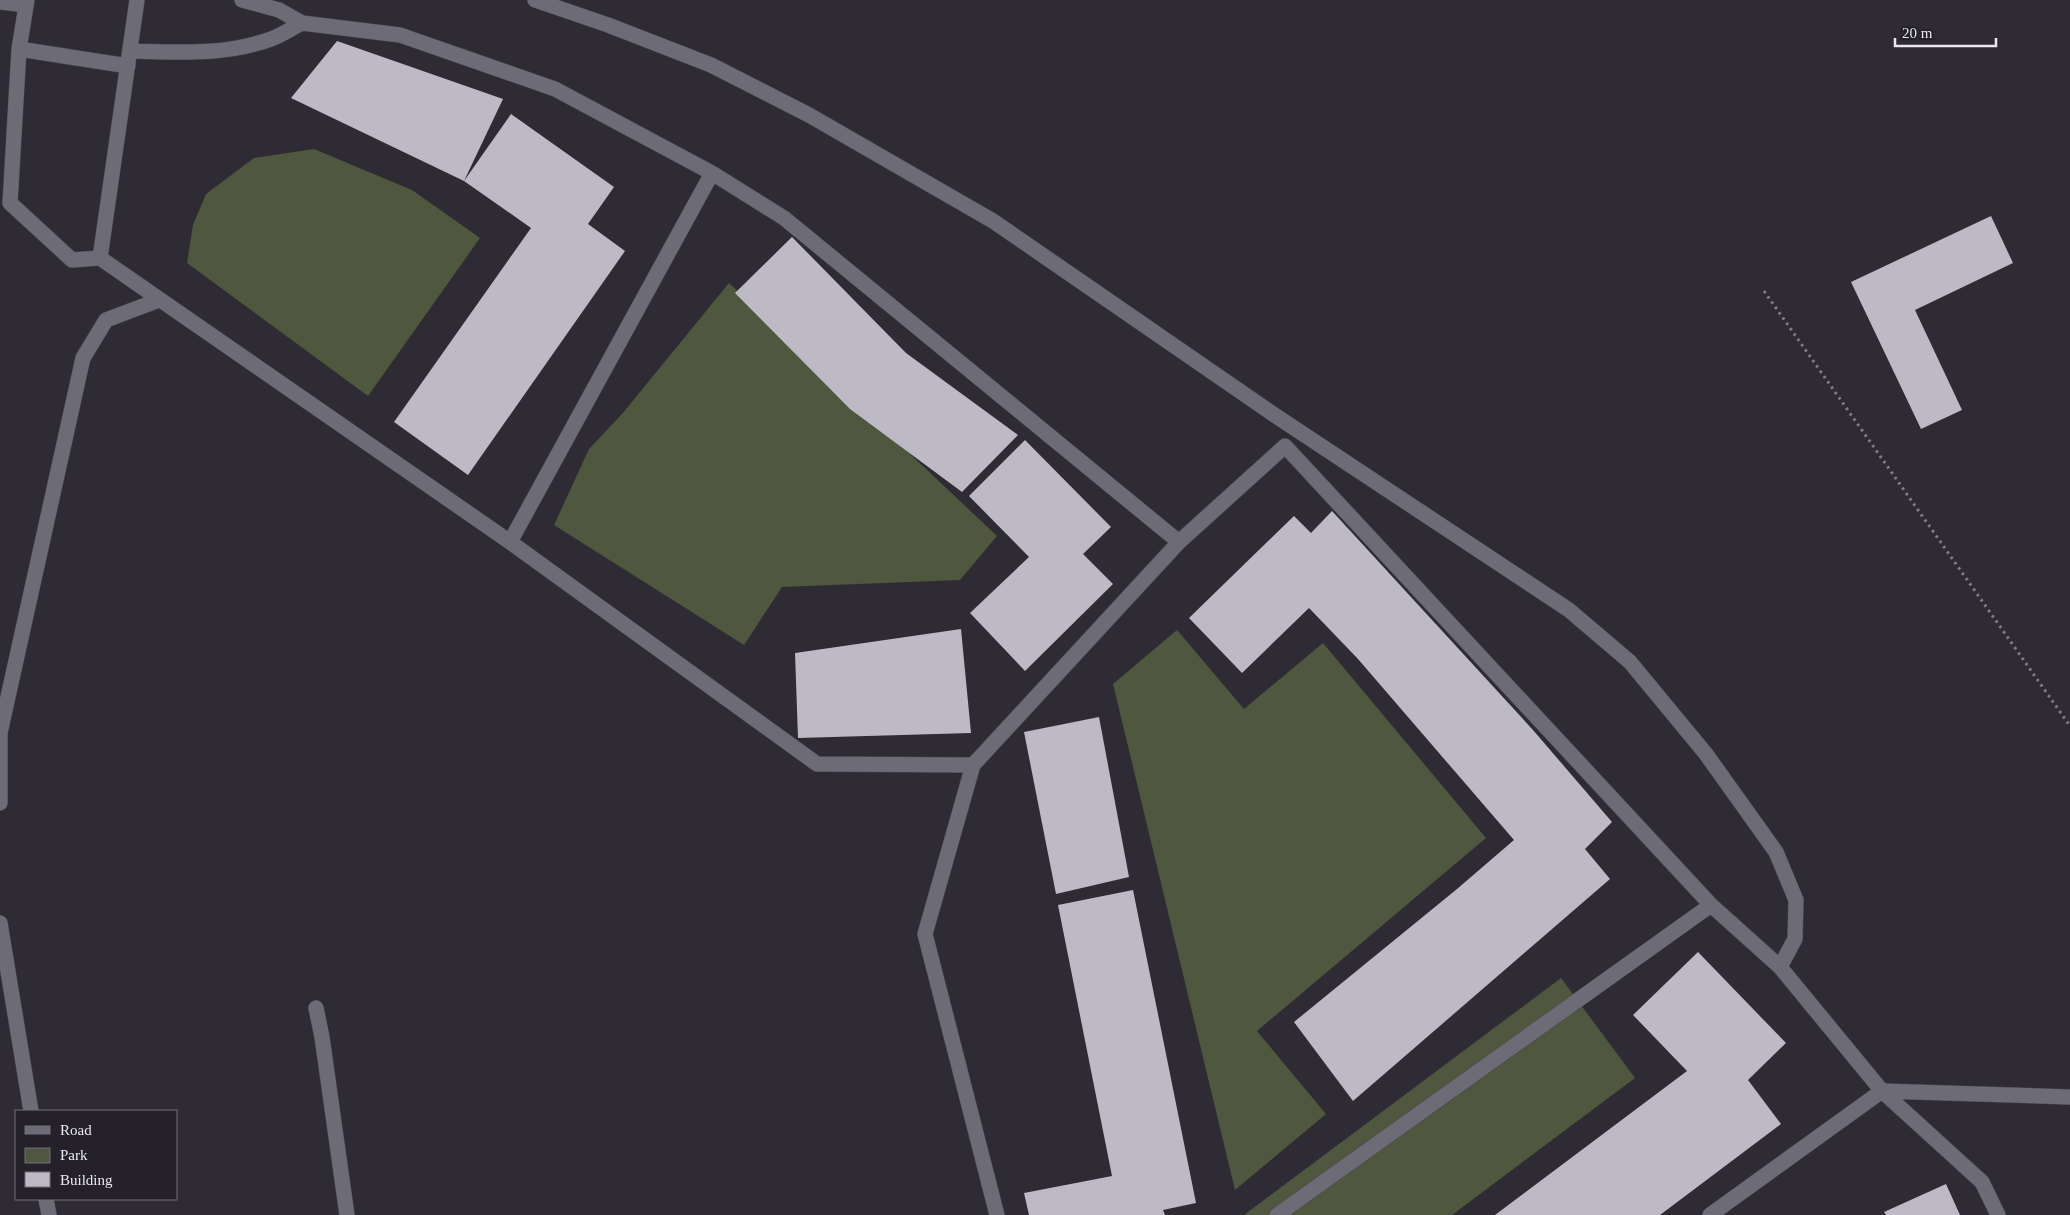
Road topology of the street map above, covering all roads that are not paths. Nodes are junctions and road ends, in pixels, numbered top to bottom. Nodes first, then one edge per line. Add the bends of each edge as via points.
1 (137, 0) edge
2 (242, 0) edge
3 (535, 0) edge
4 (0, 2) edge
5 (27, 2) edge
6 (302, 23) junction
7 (20, 49) junction
8 (129, 58) junction
9 (712, 174) junction
10 (100, 258) junction
11 (159, 300) junction
12 (510, 542) junction
13 (1179, 542) junction
14 (973, 765) junction
15 (0, 803) edge
16 (1711, 905) junction
17 (0, 923) edge
18 (1780, 968) junction
19 (316, 1008) dead end
20 (1882, 1091) junction
21 (2070, 1097) edge
22 (31, 1110) edge
23 (46, 1200) edge
24 (49, 1215) edge
25 (347, 1215) edge
26 (997, 1215) edge
27 (1277, 1215) edge
28 (1710, 1215) edge
29 (1998, 1215) edge

1 - 8 street
2 - 6 street via 279,10
3 - 18 street via 711,65 809,114 993,221 1276,416 1569,610 1630,662 1706,754 1776,852 1796,900 1795,939
4 - 5 street
5 - 7 street
6 - 8 street via 272,38 224,50
6 - 9 street via 400,35 555,89
7 - 8 street
7 - 10 street via 10,203 72,260
8 - 10 street
9 - 12 street
9 - 13 street via 784,218
10 - 11 street
11 - 12 street
11 - 15 street via 106,320 83,358 0,733
12 - 14 street via 818,764
13 - 14 street
13 - 16 street via 1285,446
14 - 26 street via 925,934
16 - 18 street
16 - 27 street
17 - 22 street
18 - 20 street
19 - 25 street
20 - 21 street
20 - 28 street
20 - 29 street via 1982,1182
23 - 24 street

